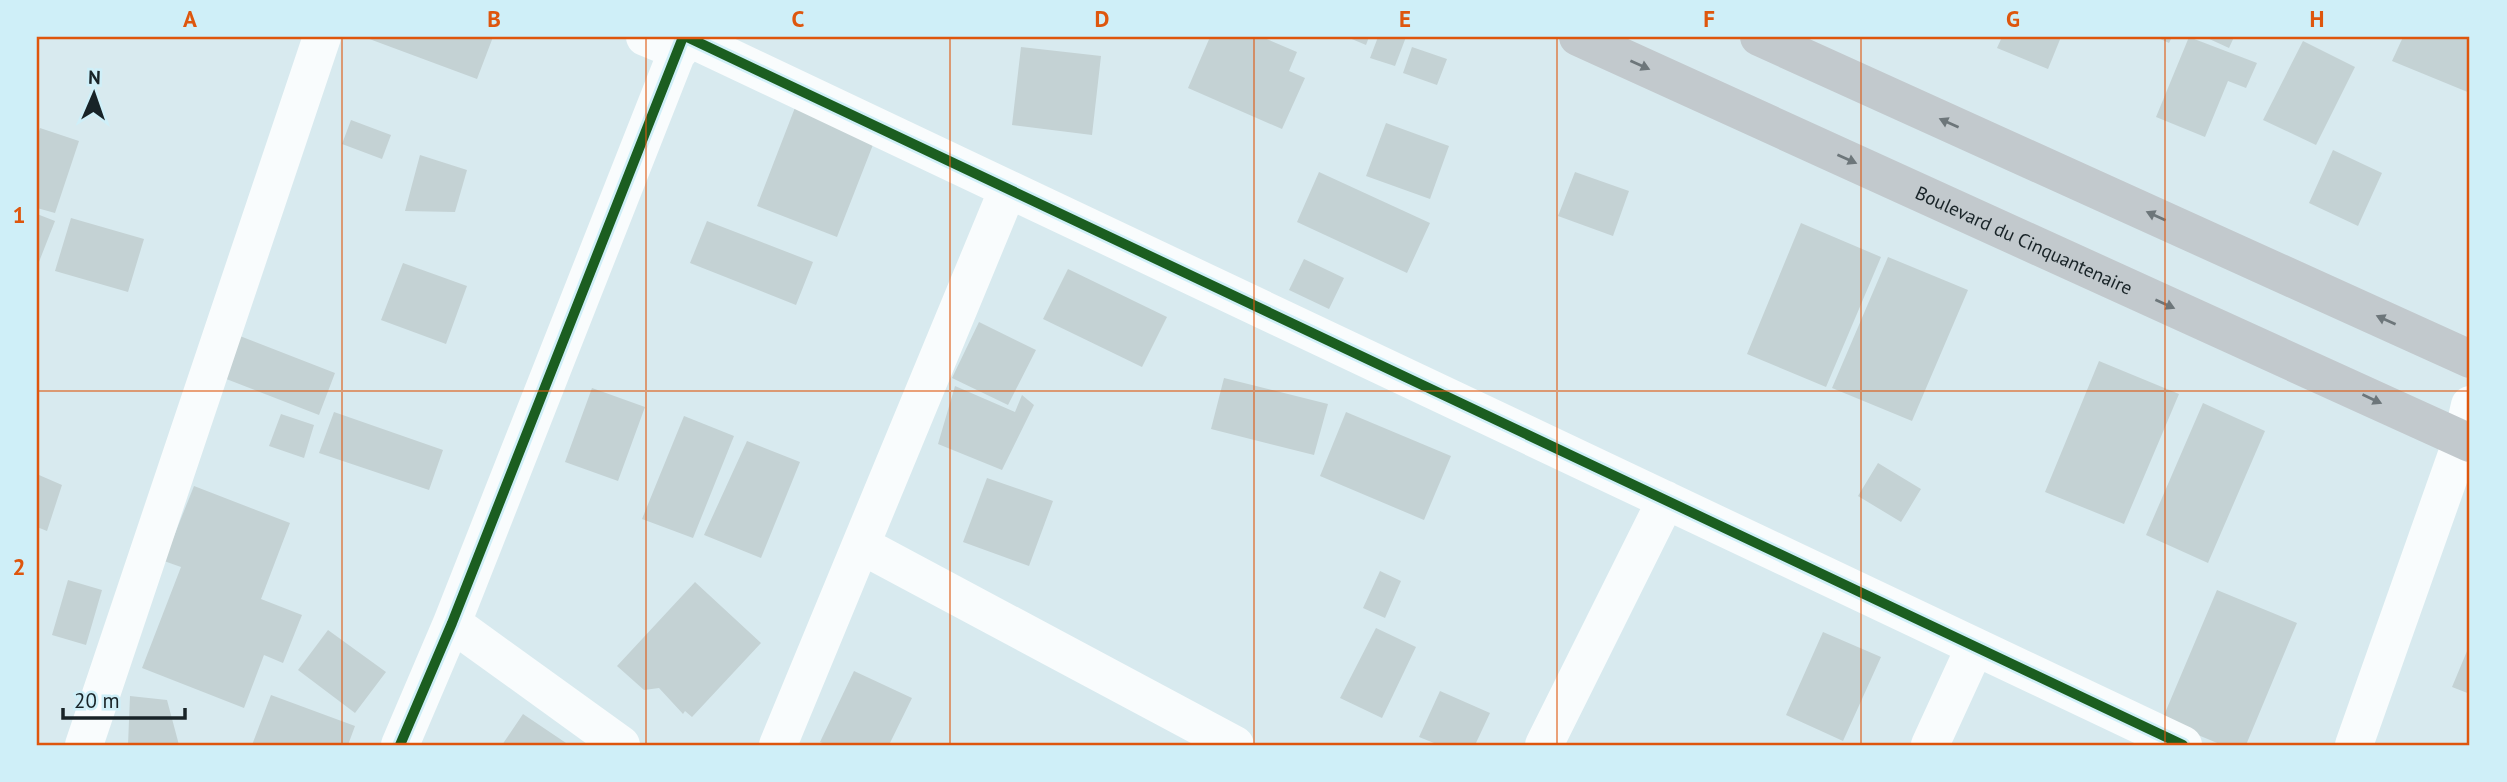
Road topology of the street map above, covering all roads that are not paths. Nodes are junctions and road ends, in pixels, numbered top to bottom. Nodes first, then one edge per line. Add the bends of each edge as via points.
1 (321, 37) edge
2 (1578, 37) edge
3 (1759, 37) edge
4 (674, 40) edge
5 (1008, 189) junction
6 (2470, 359) edge
7 (2467, 429) edge
8 (1666, 500) junction
9 (861, 545) junction
10 (452, 623) junction
11 (1975, 647) junction
12 (84, 745) edge
13 (400, 745) edge
14 (621, 745) edge
15 (778, 745) edge
16 (1236, 745) edge
17 (1544, 745) edge
18 (1930, 745) edge
19 (2183, 745) edge
20 (2354, 745) edge

1 - 12 street
2 -> 7 main road, Boulevard du Cinquantenaire
6 -> 3 main road
4 - 5 street
4 - 10 street
5 - 8 street
5 - 9 street
7 - 20 street
8 - 11 street
8 - 17 street
9 - 15 street
9 - 16 street
10 - 13 street
10 - 14 street
11 - 18 street
11 - 19 street

